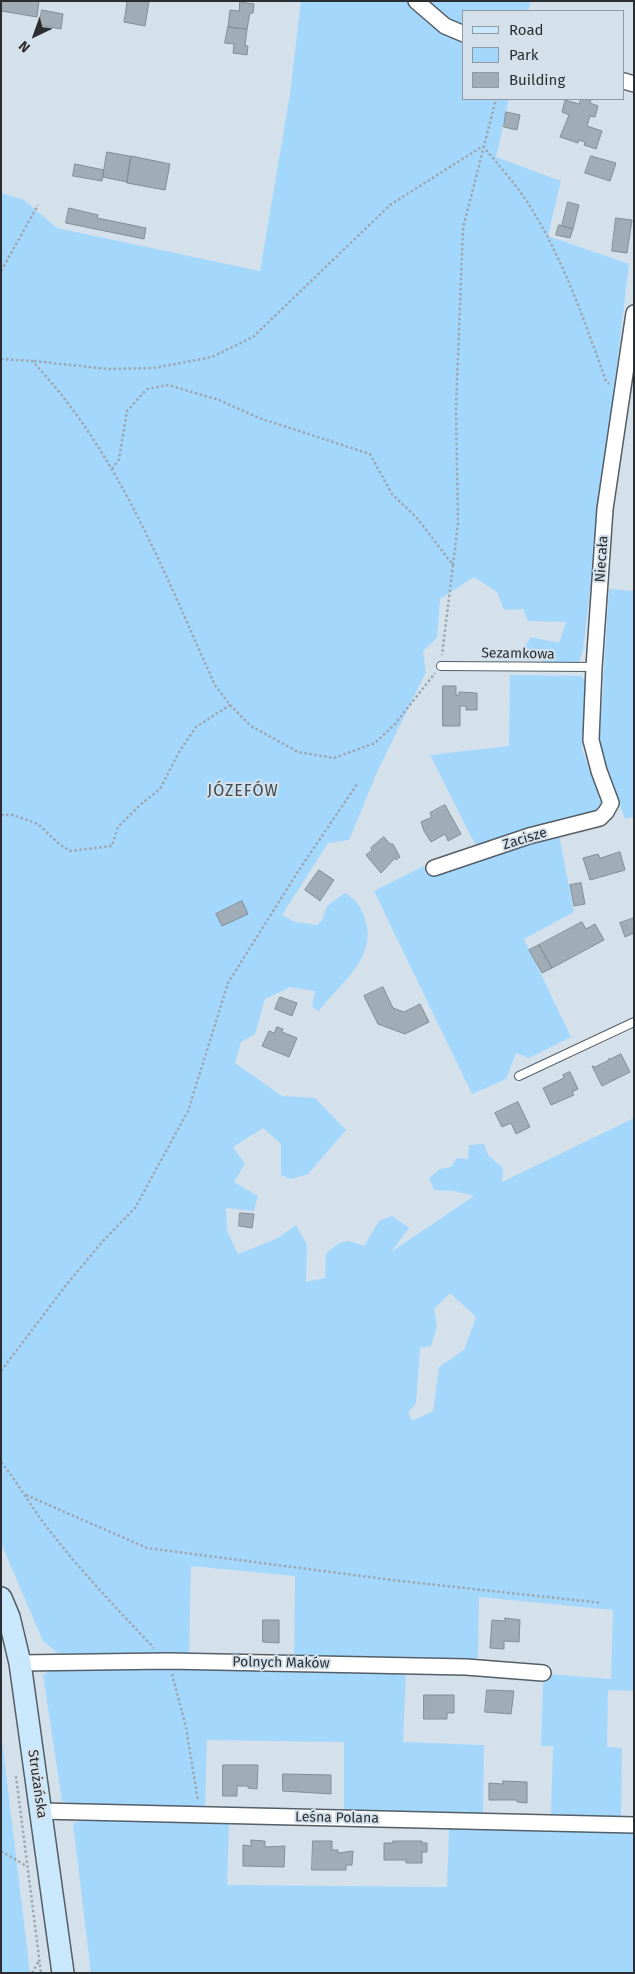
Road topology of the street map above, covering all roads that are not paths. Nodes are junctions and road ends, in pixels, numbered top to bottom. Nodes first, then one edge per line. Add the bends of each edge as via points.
1 (416, 1) edge
2 (462, 33) edge
3 (634, 313) edge
4 (441, 666) road end
5 (594, 667) junction
6 (611, 803) joint
7 (434, 868) dead end
8 (634, 1022) edge
9 (519, 1076) dead end
10 (1, 1598) edge
11 (20, 1663) junction
12 (543, 1673) dead end
13 (41, 1811) junction
14 (634, 1825) edge
15 (63, 1973) edge

1 - 2 street via 445,26
3 - 5 street, Niecała via 605,509
4 - 5 lane, Sezamkowa
5 - 6 street, Niecała via 592,740
6 - 7 street, Zacisze via 600,818 529,836
8 - 9 lane
10 - 11 main road, Strużańska
11 - 12 street, Polnych Maków via 168,1661 466,1666
11 - 13 main road, Strużańska
13 - 14 street, Leśna Polana
13 - 15 main road, Strużańska

